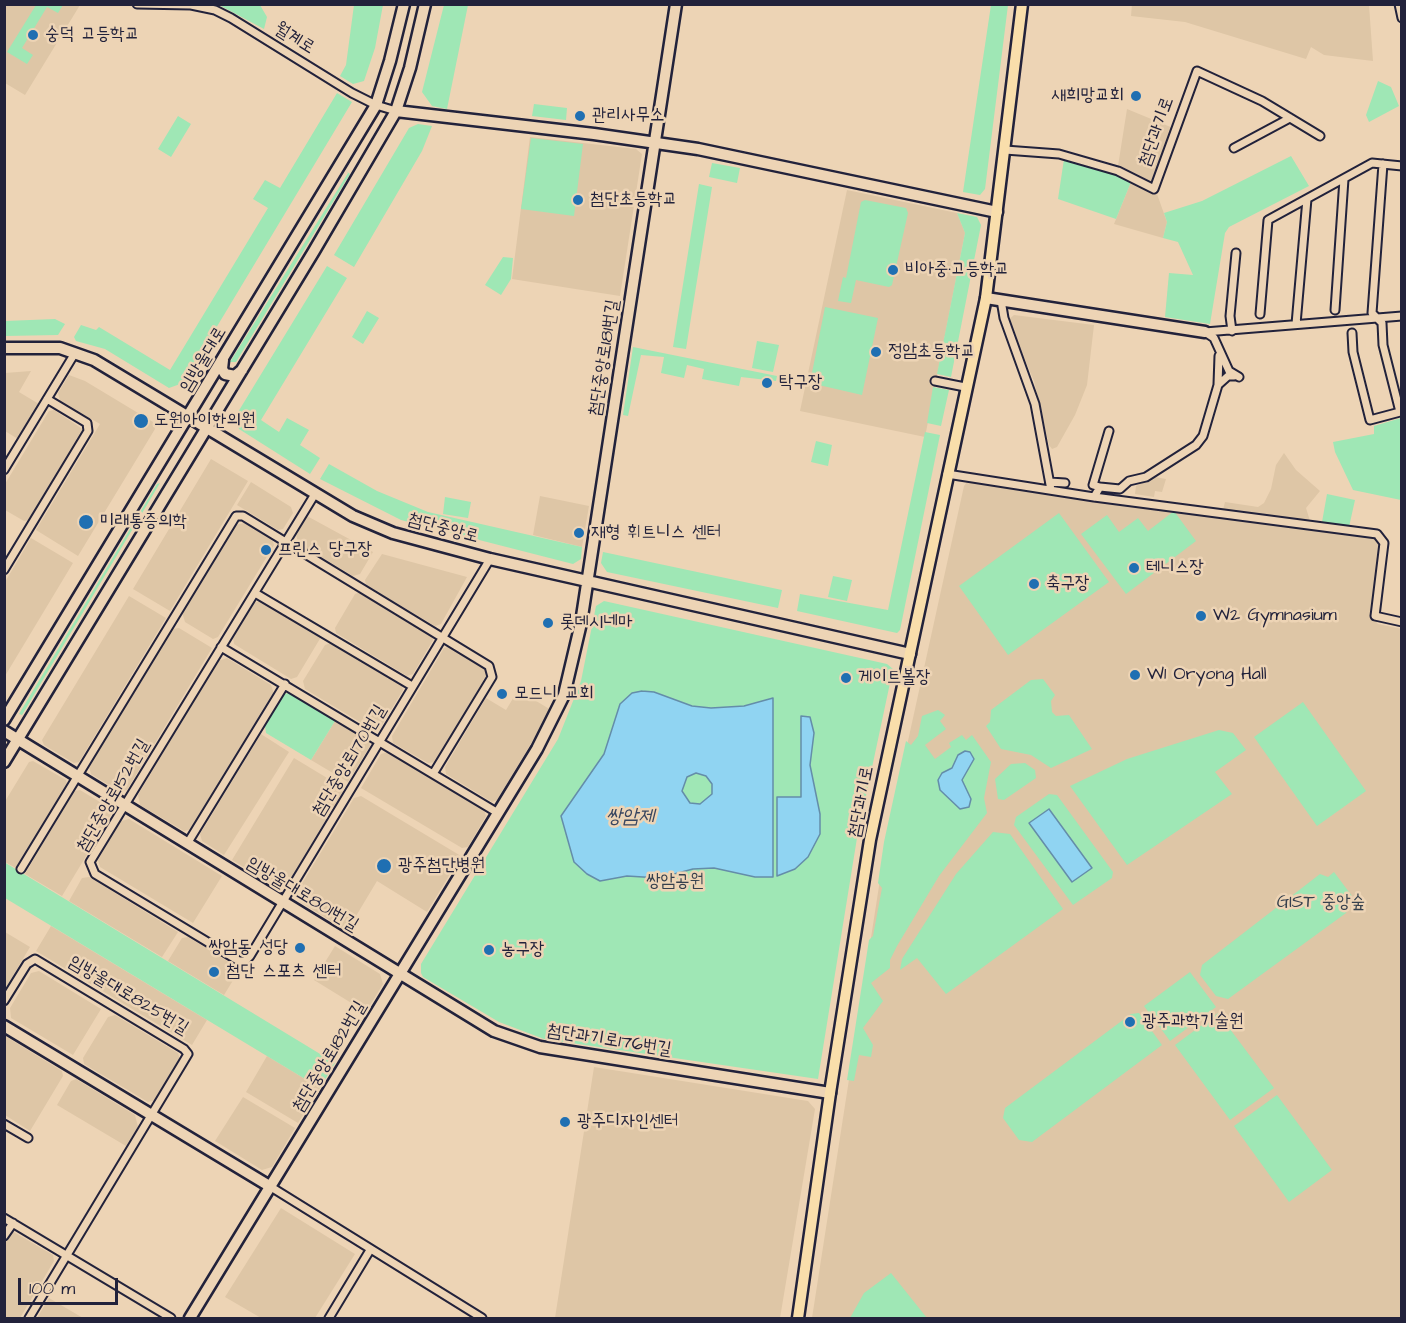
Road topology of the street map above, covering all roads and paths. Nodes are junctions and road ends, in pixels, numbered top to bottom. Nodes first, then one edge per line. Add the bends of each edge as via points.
1 (137, 4) edge
2 (404, 4) edge
3 (425, 4) edge
4 (676, 4) edge
5 (1022, 4) edge
6 (1399, 4) edge
7 (1401, 18) edge
8 (376, 105) junction
9 (396, 111) junction
10 (1290, 118) junction
11 (1320, 136) dead end
12 (654, 142) junction
13 (1234, 148) dead end
14 (1005, 150) junction
15 (349, 151) junction
16 (367, 162) junction
17 (1383, 164) junction
18 (1401, 166) edge
19 (1344, 179) junction
20 (1307, 199) junction
21 (998, 212) junction
22 (1236, 253) dead end
23 (986, 298) junction
24 (1001, 300) junction
25 (1335, 310) dead end
26 (1260, 314) dead end
27 (1401, 316) edge
28 (1376, 318) junction
29 (1296, 324) junction
30 (1232, 331) junction
31 (1205, 332) junction
32 (1352, 333) dead end
33 (4, 348) edge
34 (1218, 351) junction
35 (75, 353) junction
36 (224, 359) junction
37 (242, 370) junction
38 (935, 381) dead end
39 (965, 387) junction
40 (1217, 387) junction
41 (47, 399) junction
42 (1401, 412) edge
43 (189, 417) junction
44 (206, 428) junction
45 (1109, 431) dead end
46 (157, 468) junction
47 (4, 470) edge
48 (947, 474) junction
49 (175, 480) junction
50 (1050, 482) junction
51 (1065, 483) dead end
52 (1100, 486) junction
53 (1052, 490) junction
54 (315, 494) junction
55 (1094, 497) junction
56 (285, 543) junction
57 (489, 559) junction
58 (4, 570) edge
59 (587, 579) junction
60 (255, 593) junction
61 (1401, 622) edge
62 (442, 637) junction
63 (221, 648) junction
64 (910, 654) junction
65 (285, 684) junction
66 (412, 686) junction
67 (4, 720) edge
68 (4, 732) edge
69 (18, 740) junction
70 (380, 741) junction
71 (4, 762) edge
72 (433, 774) junction
73 (77, 776) junction
74 (124, 805) junction
75 (498, 813) junction
76 (188, 844) junction
77 (21, 869) dead end
78 (283, 902) junction
79 (400, 974) junction
80 (4, 1001) edge
81 (4, 1026) edge
82 (830, 1093) junction
83 (153, 1114) junction
84 (4, 1124) edge
85 (28, 1138) dead end
86 (271, 1187) junction
87 (4, 1218) edge
88 (13, 1223) junction
89 (4, 1236) edge
90 (370, 1250) junction
91 (67, 1256) junction
92 (29, 1318) edge
93 (171, 1318) edge
94 (190, 1318) edge
95 (329, 1318) edge
96 (482, 1318) edge
97 (798, 1318) edge

1 - 8 street, 월계로 via 191,5 214,10
2 - 8 street, 임방울대로
3 - 9 street, 임방울대로
4 - 12 street, 첨단중앙로181번길
5 - 14 main road, 첨단과기로
6 - 7 street
8 - 9 street, 월계로
8 - 15 street, 임방울대로
9 - 12 street
9 - 16 street, 임방울대로
10 - 11 street, 첨단과기로
10 - 13 street
10 - 14 street, 첨단과기로 via 1197,71 1154,189 1118,171 1059,154
12 - 21 street
12 - 59 street, 첨단중앙로181번길
14 - 21 main road, 첨단과기로
15 - 16 street via 356,145 365,147
15 - 36 street, 임방울대로
16 - 37 street, 임방울대로
17 - 18 street
17 - 19 street via 1372,163
17 - 28 street via 1372,307
19 - 20 street
19 - 25 street
20 - 26 street via 1268,220
20 - 29 street
21 - 23 main road, 첨단과기로
22 - 30 street
23 - 24 street
23 - 39 main road, 첨단과기로
24 - 31 street
24 - 50 street via 1035,404
27 - 28 street
28 - 29 street
28 - 42 street via 1382,323 1383,345
29 - 30 street
30 - 31 street
31 - 34 street via 1214,338
32 - 42 street via 1370,420
33 - 35 street, 첨단중앙로 via 48,347
34 - 40 street
34 - 40 street via 1237,377 1225,377
35 - 41 street
35 - 43 street, 첨단중앙로
36 - 37 street via 221,366 225,375 235,376
36 - 43 street, 임방울대로
37 - 44 street, 임방울대로
38 - 39 street
39 - 48 main road, 첨단과기로
40 - 52 street via 1203,436 1196,445 1120,489
41 - 47 street
41 - 58 street via 87,423 88,431
43 - 44 street, 첨단중앙로
43 - 46 street, 임방울대로
44 - 49 street, 임방울대로
44 - 54 street, 첨단중앙로
45 - 52 street via 1093,485
46 - 49 street via 164,462 173,463 177,469
46 - 67 street, 임방울대로
48 - 53 street
48 - 64 main road, 첨단과기로
49 - 69 street, 임방울대로
50 - 51 street
50 - 53 street
52 - 55 street
53 - 55 street
54 - 56 street, 첨단중앙로152번길
54 - 57 street, 첨단중앙로 via 393,533
55 - 61 street via 1377,534 1384,543 1375,616
56 - 60 street, 첨단중앙로152번길
56 - 62 street
56 - 73 street via 243,516 236,516
57 - 59 street, 첨단중앙로
57 - 62 street, 첨단중앙로170번길
59 - 64 street, 첨단중앙로
59 - 75 street, 첨단중앙로182번길 via 564,695
60 - 63 street, 첨단중앙로152번길
60 - 66 street
62 - 66 street, 첨단중앙로170번길
62 - 72 street via 489,666 492,676
63 - 65 street
63 - 74 street, 첨단중앙로152번길
64 - 82 main road, 첨단과기로 via 870,840
65 - 70 street
65 - 76 street
66 - 70 street, 첨단중앙로170번길
68 - 69 street, 임방울대로801번길
69 - 71 street, 임방울대로
69 - 73 street, 임방울대로801번길
70 - 72 street
70 - 78 street, 첨단중앙로170번길
72 - 75 street
73 - 74 street, 임방울대로801번길
73 - 77 street
74 - 76 street, 임방울대로801번길
74 - 78 street, 첨단중앙로152번길 via 90,862 92,871 239,961 248,959
75 - 79 street, 첨단중앙로182번길
76 - 78 street, 임방울대로801번길
78 - 79 street, 임방울대로801번길
79 - 82 street, 첨단과기로176번길 via 494,1031 540,1047
79 - 86 street, 첨단중앙로182번길
80 - 83 street, 임방울대로825번길 via 34,959 187,1051 188,1057
81 - 83 street
82 - 97 main road, 첨단과기로
83 - 86 street
83 - 91 street, 임방울대로825번길
84 - 85 street
86 - 90 street
86 - 94 street, 첨단중앙로182번길
87 - 88 street
88 - 89 street
88 - 91 street
90 - 95 street
90 - 96 street
91 - 92 street, 임방울대로825번길
91 - 93 street

